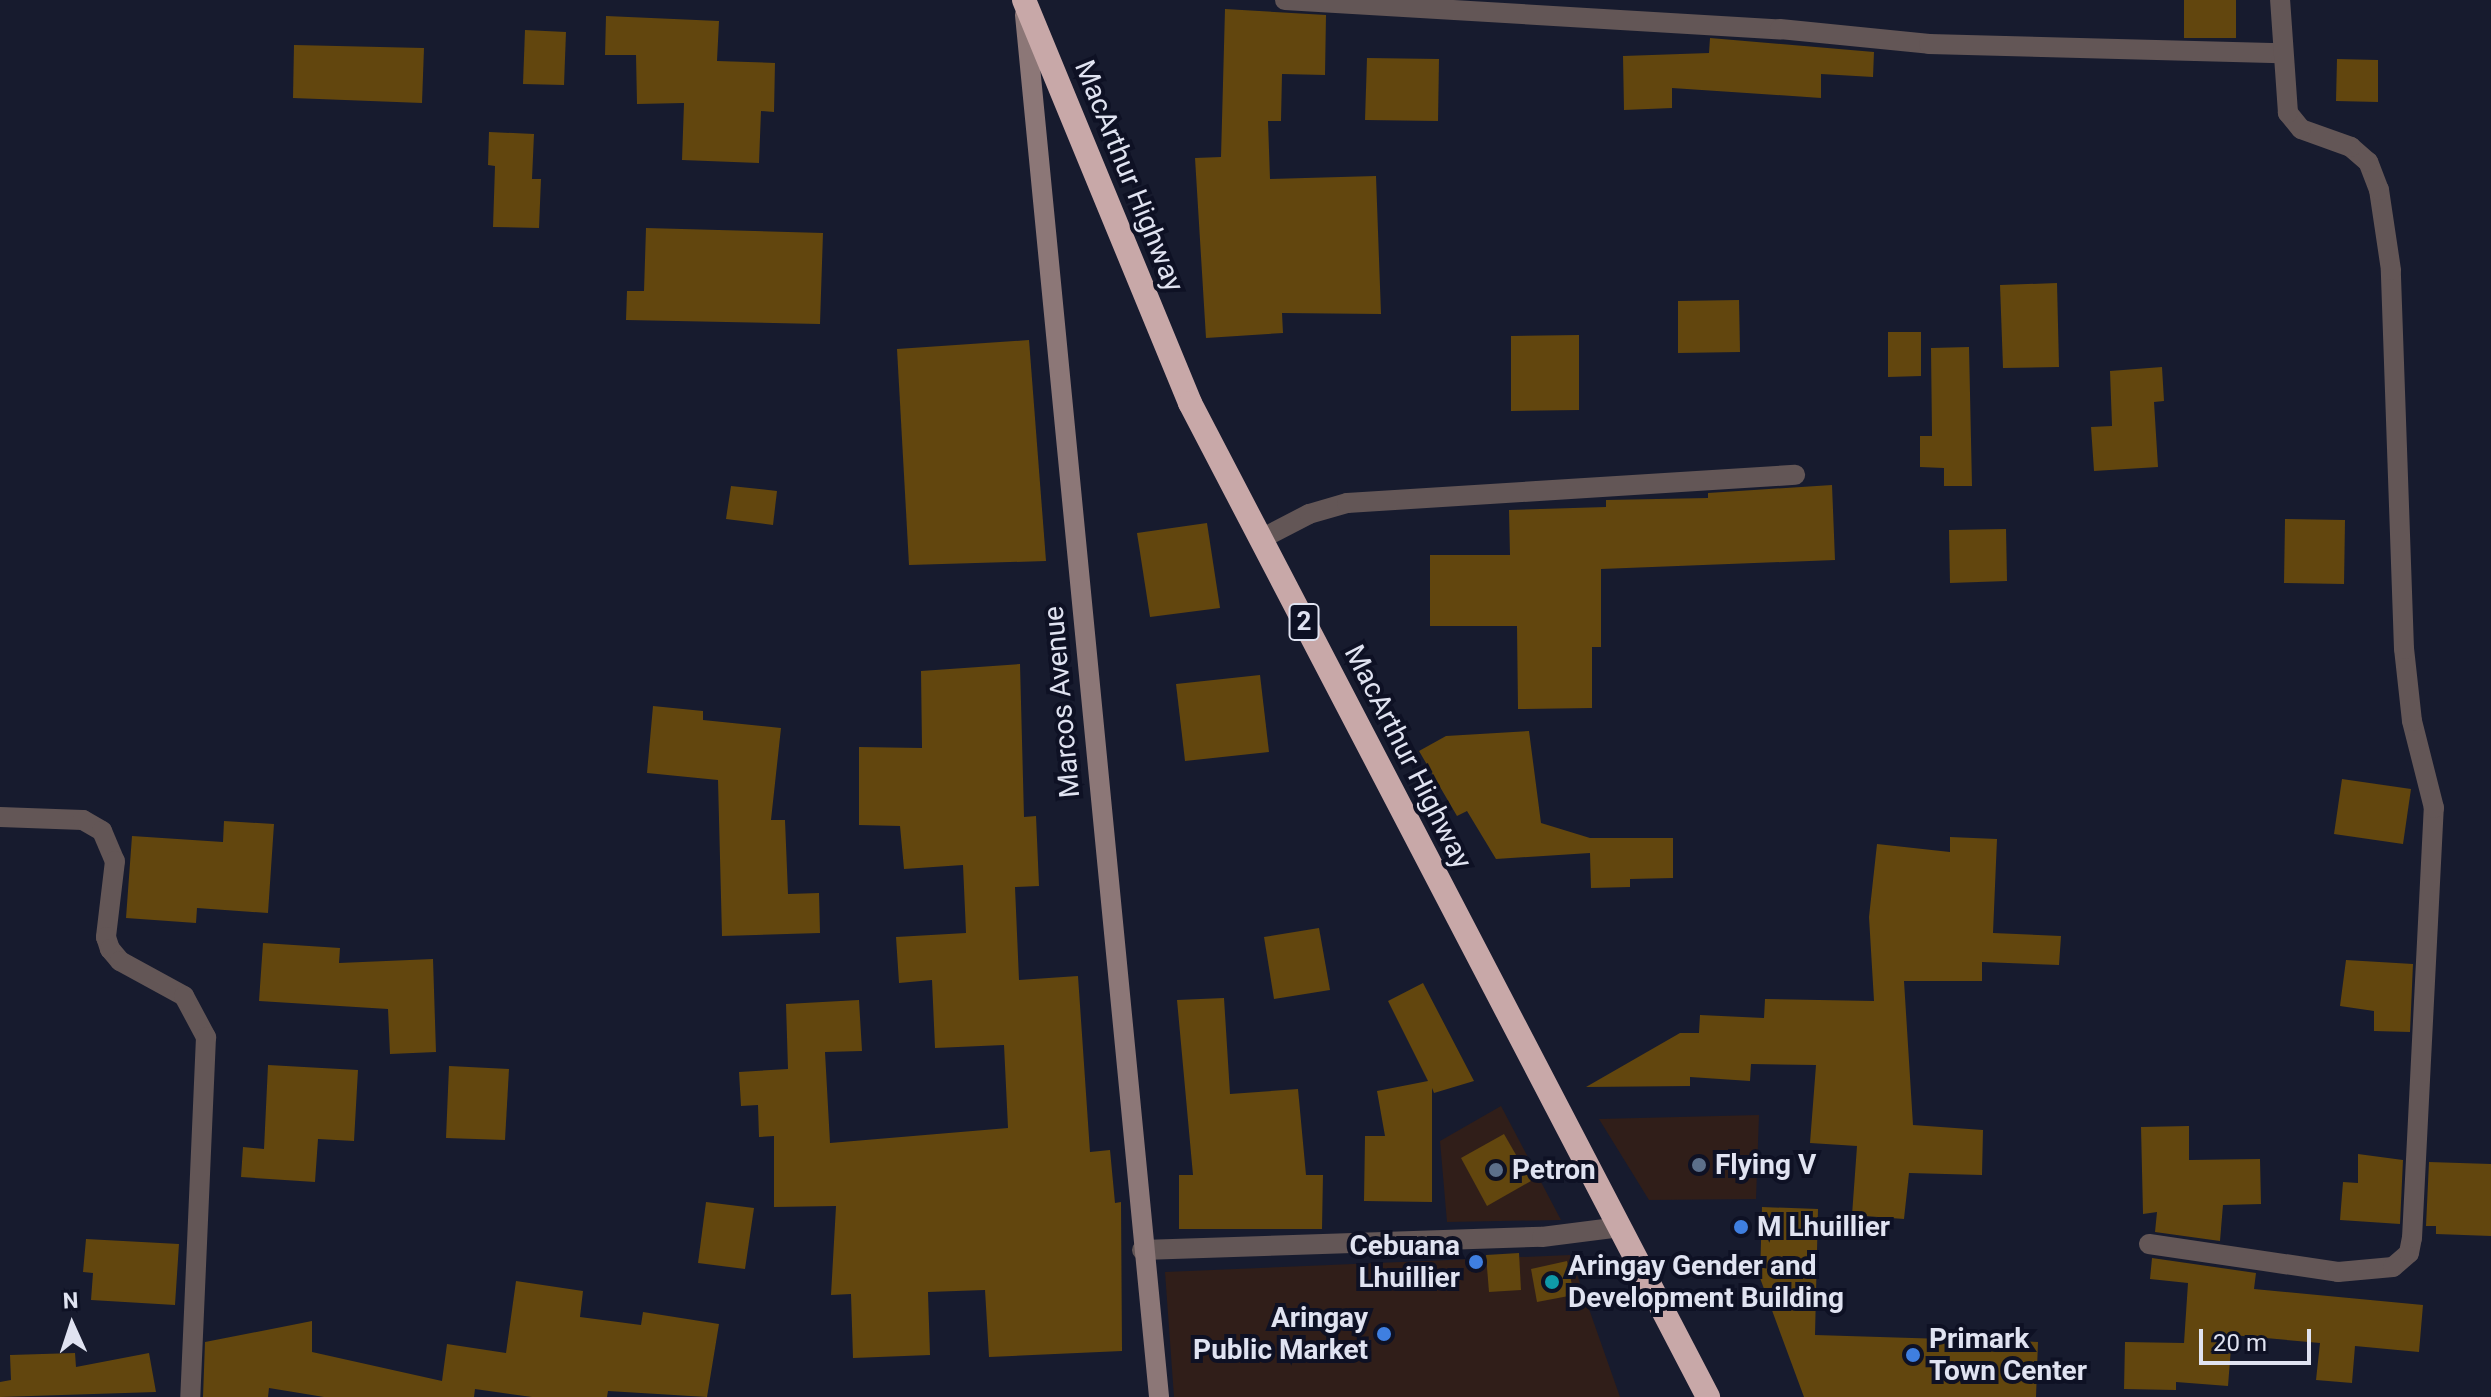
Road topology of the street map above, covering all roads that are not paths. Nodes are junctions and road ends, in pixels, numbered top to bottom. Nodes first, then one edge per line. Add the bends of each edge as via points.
1 (1285, 0) edge
2 (2280, 0) edge
3 (1024, 1) edge
4 (2281, 53) junction
5 (1795, 475) dead end
6 (1261, 539) junction
7 (0, 817) edge
8 (1620, 1227) junction
9 (2149, 1244) dead end
10 (1142, 1250) junction
11 (190, 1397) edge
12 (1159, 1397) edge
13 (1708, 1397) edge

1 - 4 street via 1780,29 1929,44
2 - 4 street
3 - 6 highway, MacArthur Highway / 2 via 1190,403
3 - 10 street, Marcos Avenue
4 - 9 street via 2288,113 2301,129 2351,147 2368,162 2379,190 2391,270 2404,649 2435,826 2412,1238 2409,1253 2393,1267 2338,1272
5 - 6 street via 1347,503 1296,520
6 - 8 highway, MacArthur Highway / 2
7 - 11 street via 83,820 102,831 115,861 106,937 110,949 120,961 184,996 206,1037
8 - 10 street via 1542,1237
8 - 13 highway, MacArthur Highway / 2
10 - 12 street, Marcos Avenue

